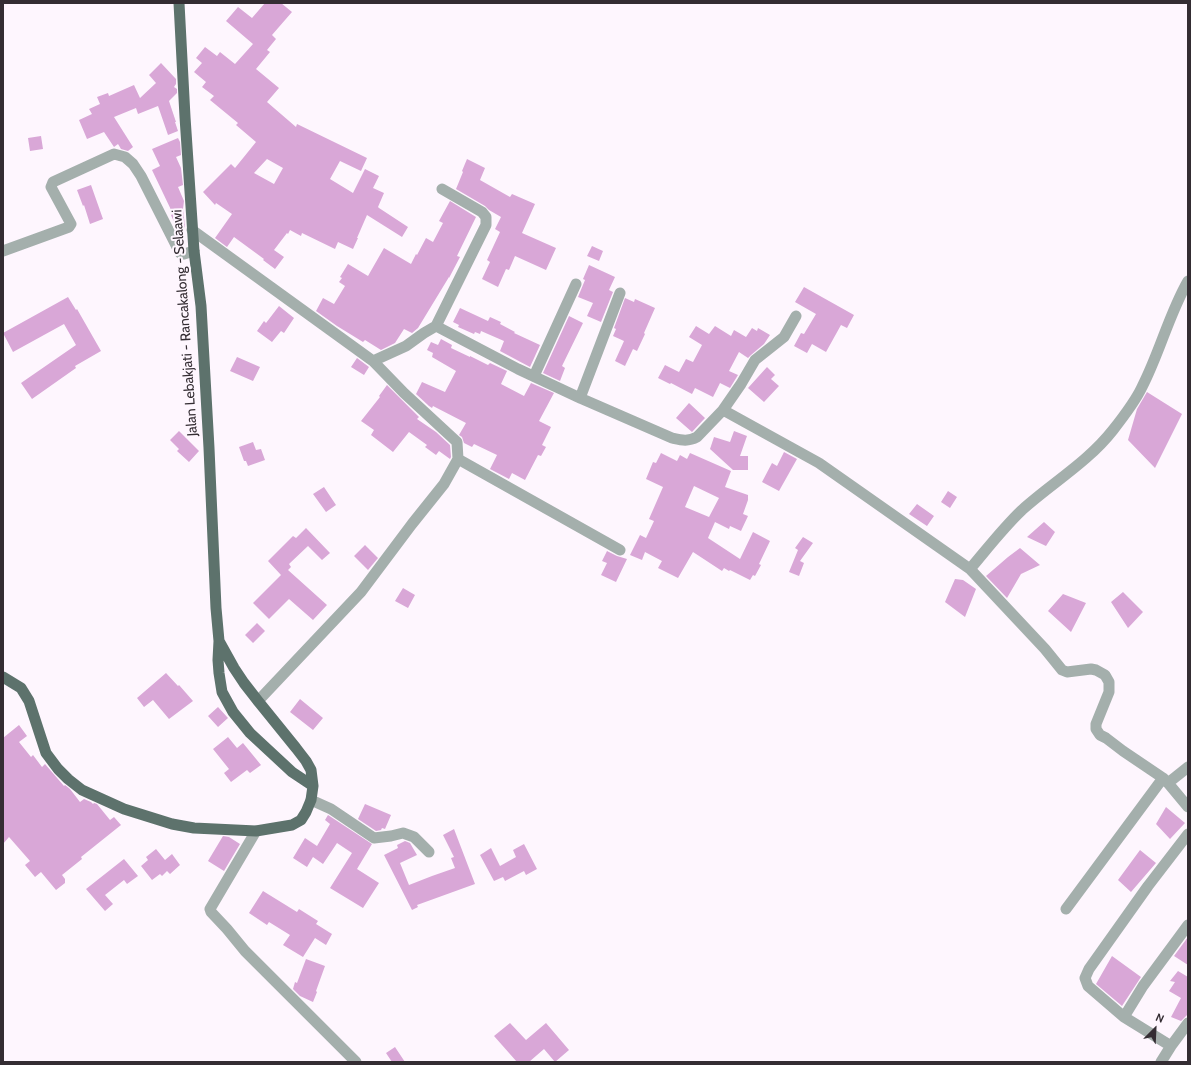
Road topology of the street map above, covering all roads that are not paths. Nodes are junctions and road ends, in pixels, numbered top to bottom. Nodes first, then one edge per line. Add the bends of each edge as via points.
1 (179, 3) edge
2 (442, 189) dead end
3 (192, 230) junction
4 (194, 251) junction
5 (3, 252) edge
6 (1188, 281) edge
7 (576, 284) dead end
8 (620, 293) dead end
9 (796, 316) dead end
10 (436, 326) junction
11 (373, 361) junction
12 (534, 376) junction
13 (580, 398) junction
14 (723, 410) junction
15 (458, 459) junction
16 (620, 550) dead end
17 (970, 570) junction
18 (219, 641) junction
19 (3, 677) edge
20 (258, 702) junction
21 (1188, 767) edge
22 (1166, 780) junction
23 (313, 786) junction
24 (311, 800) junction
25 (1188, 807) edge
26 (256, 831) junction
27 (1188, 834) edge
28 (429, 852) dead end
29 (1066, 909) dead end
30 (1188, 925) edge
31 (1124, 1017) junction
32 (1188, 1023) edge
33 (1171, 1046) junction
34 (356, 1062) edge
35 (1161, 1062) edge

1 - 3 main road, Jalan Lebakjati - Rancakalong - Selaawi
2 - 10 street via 482,212 486,217 486,225
3 - 4 main road, Jalan Lebakjati - Rancakalong - Selaawi
3 - 11 street
4 - 5 street via 180,253 133,164 125,157 114,154 52,184 70,224 69,227
4 - 18 main road, Jalan Lebakjati - Rancakalong - Selaawi via 201,306
6 - 17 street via 1172,312 1142,388 1112,431 1087,457 1023,510
7 - 12 street
8 - 13 street
9 - 14 street via 784,337 755,360
10 - 11 street via 406,346
10 - 12 street
11 - 15 street via 457,442
12 - 13 street
13 - 14 street via 683,441 697,437
14 - 17 street via 819,463
15 - 16 street
15 - 20 street via 444,484 361,592
17 - 22 street via 1062,670 1067,672 1091,669 1105,675 1110,687 1098,717 1096,730 1123,752
18 - 20 main road, Jalan Lebakjati - Rancakalong - Selaawi
18 - 23 main road, Jalan Lebakjati - Rancakalong - Selaawi via 218,667 222,692 233,712 268,751
19 - 26 main road, Jalan Lebakjati - Rancakalong - Selaawi via 21,688 29,701 46,753 58,769 82,790 124,809 172,824 194,828
20 - 23 main road, Jalan Lebakjati - Rancakalong - Selaawi via 306,761
21 - 22 street
22 - 25 street
22 - 29 street
23 - 24 main road, Jalan Lebakjati - Rancakalong - Selaawi
24 - 26 main road, Jalan Lebakjati - Rancakalong - Selaawi via 304,816 292,826
24 - 28 street via 331,809 374,838 403,833 414,837
26 - 34 street via 210,909 211,912 245,951
27 - 31 street via 1086,974 1088,986
30 - 31 street via 1143,986
31 - 33 street
32 - 33 street
33 - 35 street

